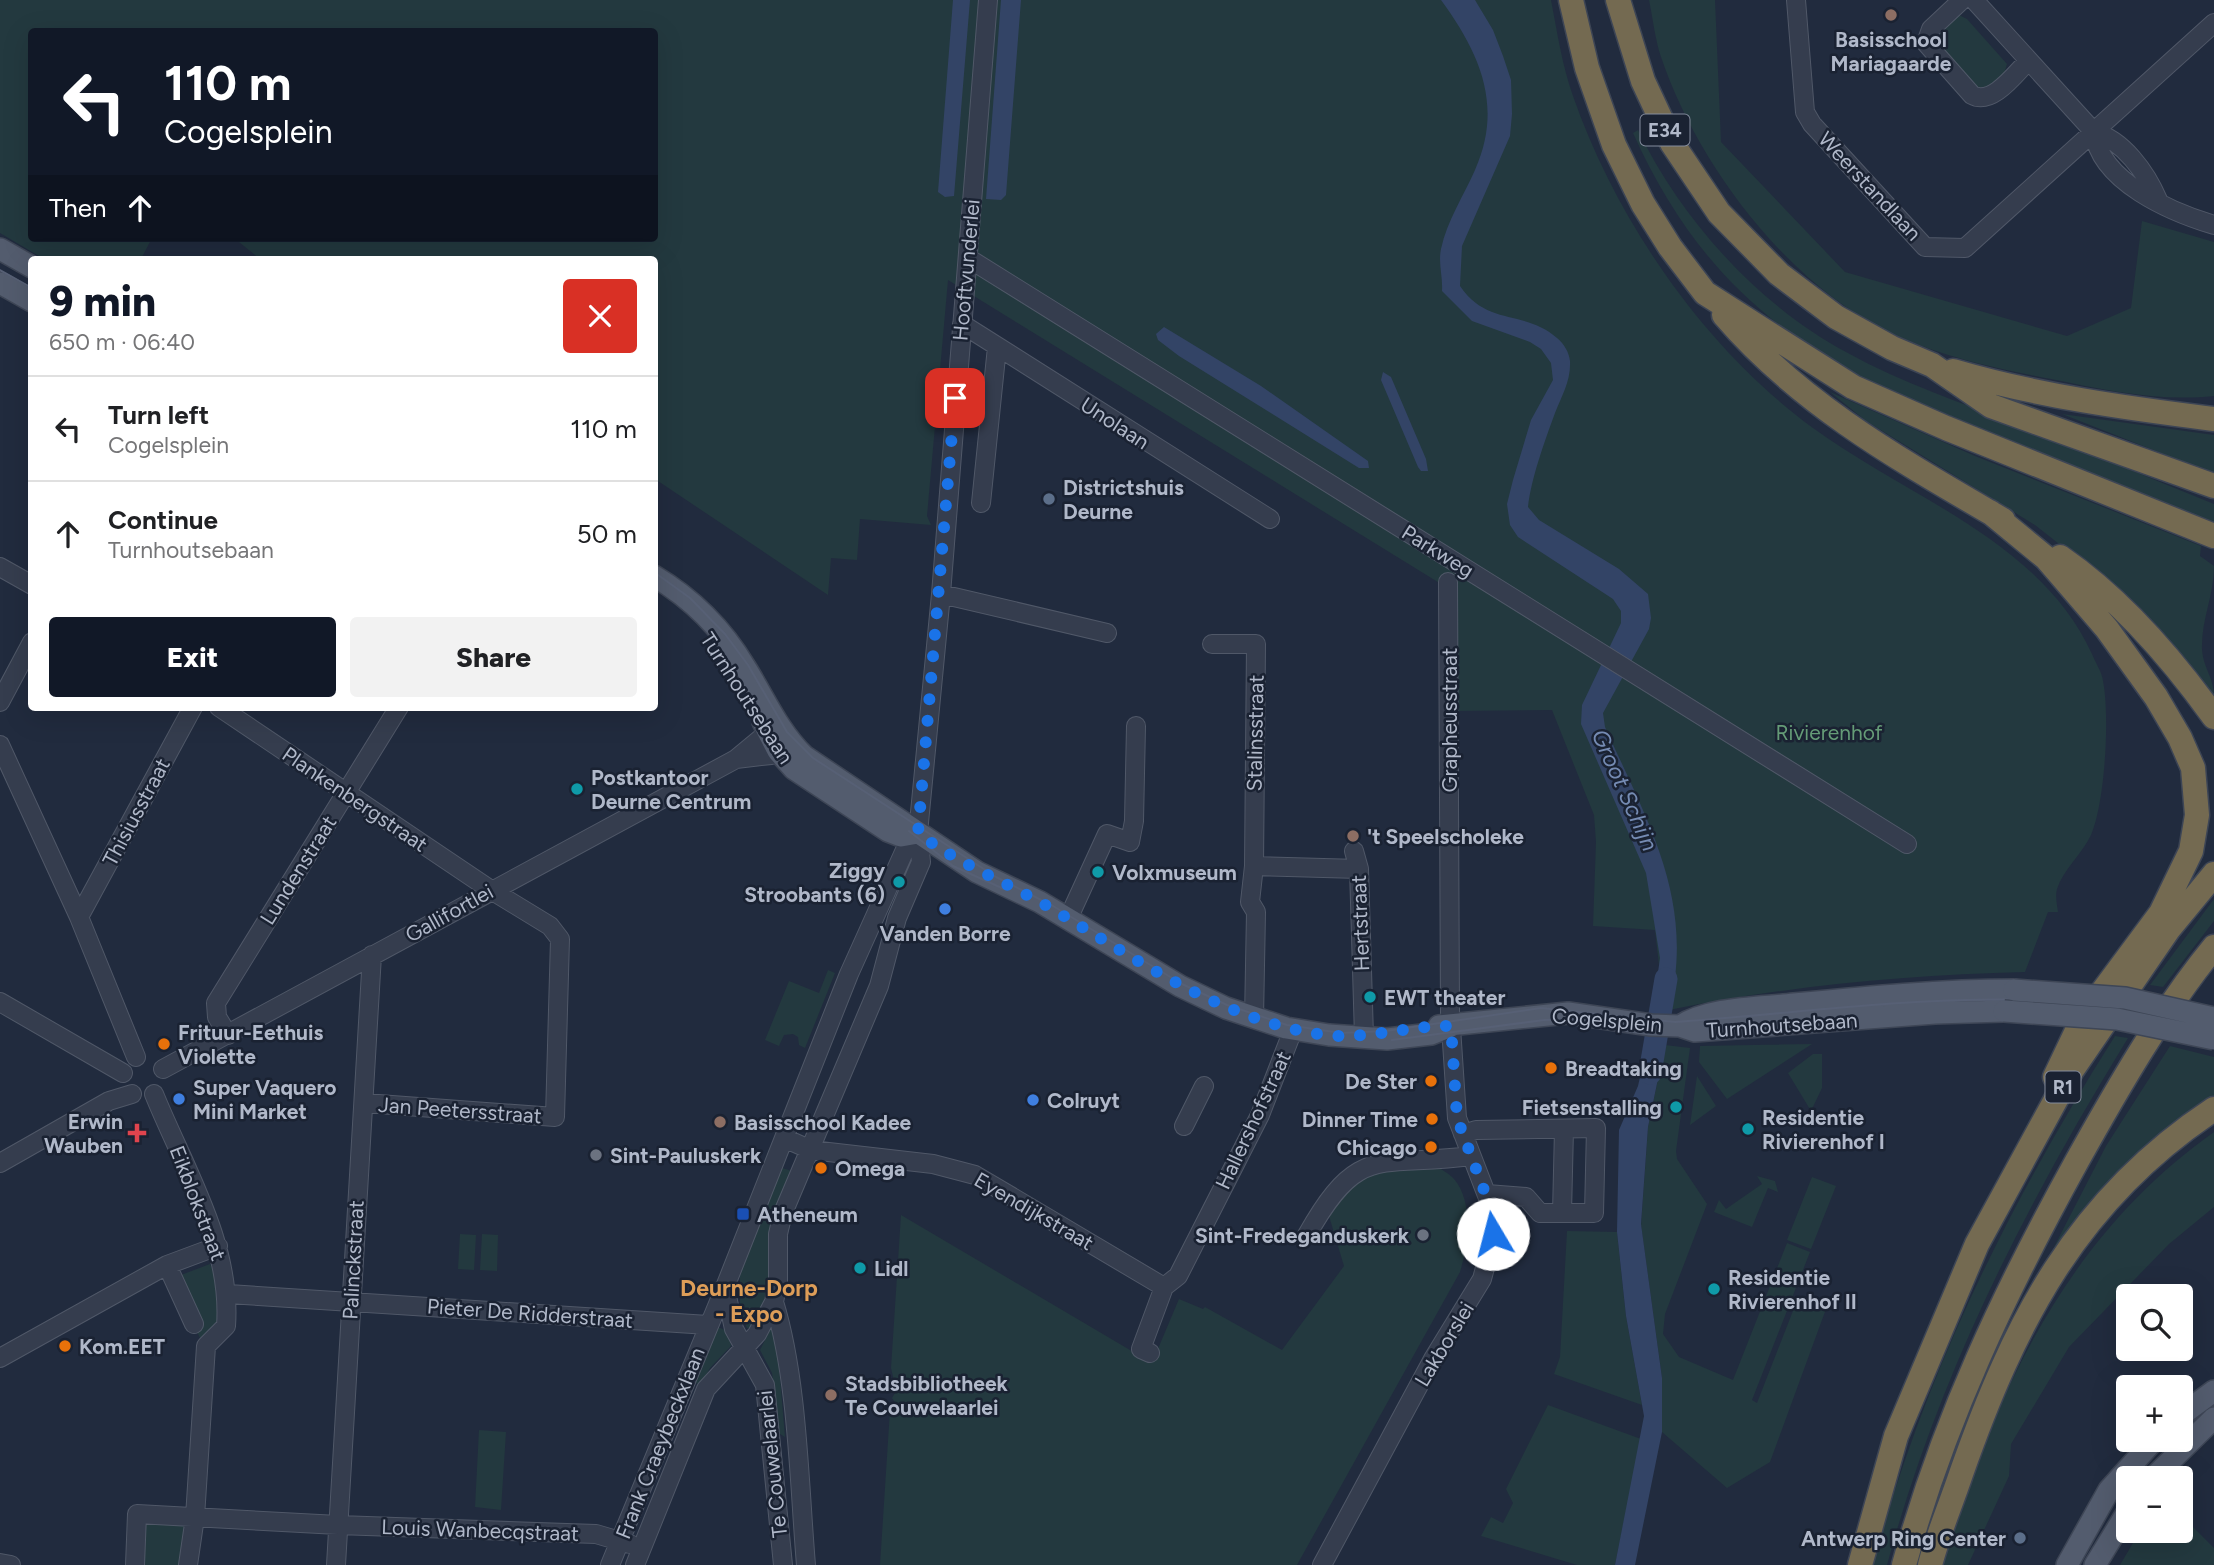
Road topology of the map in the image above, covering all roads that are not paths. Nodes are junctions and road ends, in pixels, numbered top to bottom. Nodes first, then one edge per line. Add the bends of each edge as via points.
1 (988, 0) edge
2 (1571, 0) edge
3 (1619, 0) edge
4 (1796, 0) edge
5 (1962, 0) edge
6 (1974, 0) edge
7 (2214, 23) edge
8 (2028, 61) junction
9 (2094, 132) junction
10 (2214, 225) edge
11 (0, 249) edge
12 (968, 258) junction
13 (28, 265) edge
14 (0, 283) edge
15 (1705, 293) junction
16 (28, 299) edge
17 (962, 324) junction
18 (997, 347) junction
19 (1932, 365) junction
20 (2214, 408) edge
21 (2169, 414) junction
22 (2214, 419) edge
23 (2214, 486) edge
24 (981, 503) dead end
25 (1990, 512) junction
26 (1270, 519) dead end
27 (2214, 536) edge
28 (0, 567) edge
29 (658, 579) edge
30 (28, 582) edge
31 (1448, 582) dead end
32 (658, 592) edge
33 (941, 594) junction
34 (1107, 633) dead end
35 (1212, 644) dead end
36 (28, 650) edge
37 (0, 702) edge
38 (191, 711) edge
39 (227, 711) edge
40 (396, 711) edge
41 (2214, 717) edge
42 (1136, 726) dead end
43 (773, 728) junction
44 (0, 746) edge
45 (784, 747) junction
46 (736, 759) junction
47 (346, 793) junction
48 (918, 833) junction
49 (1907, 844) dead end
50 (1254, 866) junction
51 (2214, 874) edge
52 (491, 890) junction
53 (79, 917) junction
54 (1068, 919) junction
55 (869, 933) junction
56 (891, 942) junction
57 (2214, 947) edge
58 (372, 955) junction
59 (0, 1002) edge
60 (2214, 1018) edge
61 (1254, 1019) junction
62 (1666, 1025) junction
63 (1451, 1026) junction
64 (1293, 1030) junction
65 (228, 1035) junction
66 (1364, 1037) junction
67 (2214, 1039) edge
68 (136, 1057) junction
69 (163, 1069) junction
70 (126, 1084) junction
71 (1204, 1086) dead end
72 (153, 1094) junction
73 (365, 1102) junction
74 (2214, 1109) edge
75 (555, 1117) joint
76 (1184, 1126) dead end
77 (1563, 1129) junction
78 (1463, 1134) junction
79 (784, 1138) junction
80 (811, 1150) junction
81 (1471, 1156) junction
82 (2022, 1161) junction
83 (0, 1163) edge
84 (1487, 1194) junction
85 (1562, 1213) junction
86 (1307, 1235) dead end
87 (218, 1246) junction
88 (167, 1265) junction
89 (725, 1287) junction
90 (1164, 1287) junction
91 (228, 1294) junction
92 (352, 1302) junction
93 (774, 1302) junction
94 (194, 1324) dead end
95 (708, 1325) junction
96 (744, 1347) junction
97 (1150, 1353) dead end
98 (0, 1358) edge
99 (2214, 1391) edge
100 (2193, 1406) edge
101 (2214, 1418) edge
102 (2143, 1452) edge
103 (2165, 1466) edge
104 (195, 1517) junction
105 (338, 1525) junction
106 (2116, 1531) edge
107 (620, 1540) junction
108 (639, 1557) edge
109 (0, 1563) edge
110 (11, 1565) edge
111 (135, 1565) edge
112 (188, 1565) edge
113 (336, 1565) edge
114 (610, 1565) edge
115 (783, 1565) edge
116 (806, 1565) edge
117 (1322, 1565) edge
118 (1860, 1565) edge
119 (1904, 1565) edge
120 (1930, 1565) edge
121 (2067, 1565) edge
122 (2095, 1565) edge

1 - 12 street, Hooftvunderlei
2 - 15 highway, E34 via 1587,68 1614,145 1650,215
3 - 19 highway, E34 via 1654,106 1672,144 1719,214 1813,301 1860,331
4 - 9 street, Weerstandlaan via 1805,112 1925,247 1965,248
5 - 8 street via 1931,29 1926,43 1972,95 1992,94
6 - 8 street
7 - 9 street, Weerstandlaan
8 - 9 street
9 - 10 street via 2096,149 2135,192
11 - 13 main road
12 - 17 street, Hooftvunderlei
12 - 49 street, Parkweg
14 - 16 main road
15 - 25 highway via 1753,349 1792,385 1898,459
15 - 27 highway, E34 via 1853,387
17 - 18 street, Unolaan
17 - 33 street, Hooftvunderlei
18 - 24 street
18 - 26 street, Unolaan
19 - 21 highway via 1995,383
19 - 23 highway, E34 via 1991,405
20 - 21 highway
21 - 22 highway
25 - 41 highway via 2067,562 2115,602
25 - 82 highway via 2046,558 2141,673 2193,768 2197,815 2191,851 2161,914 2083,1018 2065,1051
28 - 30 street
29 - 43 main road, Turnhoutsebaan via 688,600 723,636
31 - 63 street, Grapheusstraat
32 - 43 main road, Turnhoutsebaan via 690,616 721,651
33 - 34 street
33 - 48 street, Hooftvunderlei
35 - 50 street, Stalinsstraat via 1256,644
36 - 37 street
38 - 53 street, Thisiusstraat
39 - 47 street, Plankenbergstraat
40 - 47 street, Lundenstraat
42 - 54 street via 1130,842 1107,834
43 - 45 main road, Turnhoutsebaan
43 - 46 street, Gallifortlei
44 - 53 street
45 - 46 street, Gallifortlei via 748,760
45 - 48 main road, Turnhoutsebaan
46 - 52 street, Gallifortlei
47 - 52 street, Plankenbergstraat
47 - 65 street, Lundenstraat via 216,1003 217,1017
48 - 54 main road, Turnhoutsebaan via 977,872
48 - 55 street, Frank Craeybeckxlaan via 904,852
48 - 56 street, Frank Craeybeckxlaan via 921,862
50 - 61 street, Stalinsstraat via 1250,902 1256,912
50 - 66 street, Hertstraat via 1357,860
51 - 82 highway, R1 via 2168,930 2072,1070
52 - 58 street, Gallifortlei
52 - 75 street, Plankenbergstraat via 550,926 560,939
53 - 68 street
54 - 61 main road, Turnhoutsebaan via 1180,986
55 - 56 street
55 - 79 street, Frank Craeybeckxlaan
56 - 80 street, Frank Craeybeckxlaan via 879,986
57 - 119 highway, R1 via 2113,1096 2019,1266 1953,1413
58 - 65 street, Gallifortlei
58 - 73 street, Palinckstraat
59 - 70 street
60 - 62 main road, Turnhoutsebaan, bridge via 2105,995 2014,990 1902,994 1777,1006
61 - 64 main road, Turnhoutsebaan
62 - 63 main road, Cogelsplein via 1569,1013
62 - 67 main road, Turnhoutsebaan, bridge via 1695,1031 2004,1011 2125,1020
63 - 66 main road, Cogelsplein via 1431,1034
63 - 78 street, Lakborslei via 1457,1118
64 - 66 main road, Turnhoutsebaan
64 - 90 street, Hallershofstraat via 1254,1126 1178,1276
65 - 69 street, Gallifortlei
68 - 69 street via 152,1058
68 - 70 street via 127,1064
69 - 72 street via 162,1084
70 - 72 street via 143,1097
70 - 83 street via 110,1101
71 - 76 street
72 - 87 street, Eikblokstraat
73 - 75 street, Jan Peetersstraat
73 - 92 street, Palinckstraat
74 - 120 highway via 2115,1192 2070,1245 2037,1295 1985,1405
77 - 78 street
77 - 85 street
77 - 85 street via 1595,1128 1594,1213
78 - 81 street, Lakborslei
79 - 80 street, Eyendijkstraat
79 - 89 street, Frank Craeybeckxlaan
80 - 90 street, Eyendijkstraat via 933,1164 975,1175
80 - 93 street, Frank Craeybeckxlaan via 783,1213
81 - 84 street, Lakborslei
81 - 86 street via 1390,1161 1363,1168 1335,1189
82 - 118 highway, R1 via 1977,1244 1919,1377 1896,1436
84 - 85 street via 1526,1197 1539,1213
84 - 117 street, Lakborslei via 1493,1234 1482,1279 1433,1359
87 - 88 street
87 - 91 street, Eikblokstraat
88 - 94 street
88 - 98 street
89 - 95 street, Frank Craeybeckxlaan
89 - 96 street, Te Couwelaarlei via 734,1329
90 - 97 street, Hallershofstraat via 1141,1349
91 - 92 street, Pieter De Ridderstraat
91 - 104 street, Eikblokstraat via 226,1326 206,1346
92 - 95 street, Pieter De Ridderstraat
92 - 105 street, Palinckstraat
93 - 96 street, Frank Craeybeckxlaan via 764,1324
93 - 116 street, Te Couwelaarlei via 788,1368
95 - 107 street, Frank Craeybeckxlaan
96 - 108 street, Frank Craeybeckxlaan via 706,1389
96 - 115 street, Te Couwelaarlei via 767,1394
99 - 100 main road
101 - 103 main road
102 - 121 main road via 2109,1490
104 - 105 street, Louis Wanbecqstraat
104 - 111 street, Louis Wanbecqstraat via 137,1514
104 - 112 street, Eikblokstraat
105 - 107 street, Louis Wanbecqstraat via 596,1534
105 - 113 street, Palinckstraat
106 - 122 main road
107 - 108 street, Louis Wanbecqstraat
107 - 114 street, Frank Craeybeckxlaan
109 - 110 street

